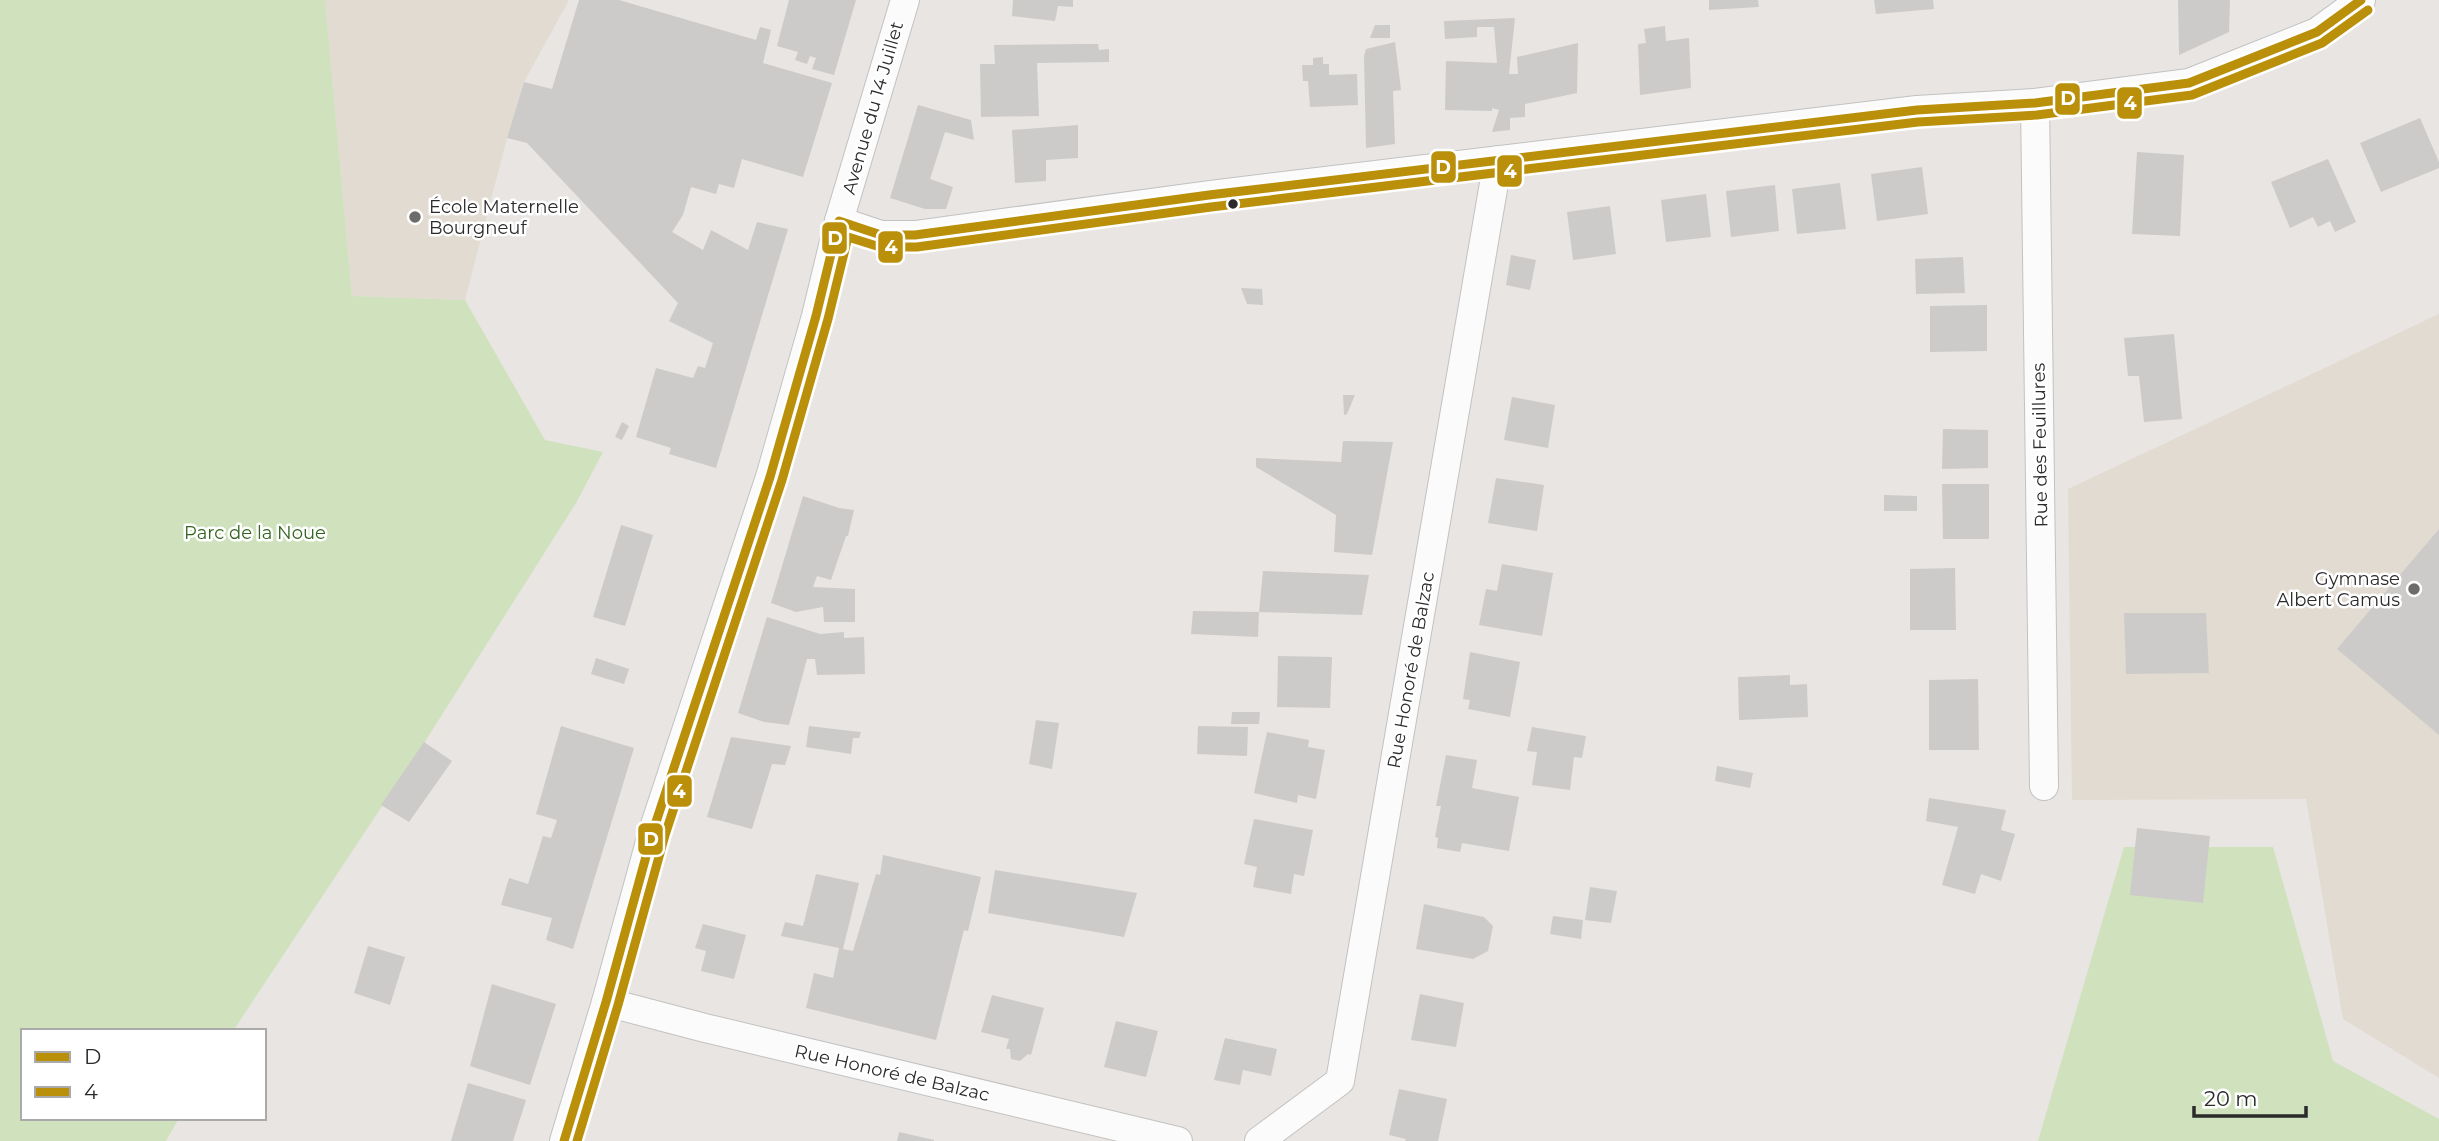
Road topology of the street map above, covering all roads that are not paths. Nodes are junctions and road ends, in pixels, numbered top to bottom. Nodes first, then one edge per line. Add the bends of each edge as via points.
1 (905, 0) edge
2 (2361, 0) edge
3 (2035, 103) junction
4 (1498, 160) junction
5 (839, 221) junction
6 (2044, 786) dead end
7 (606, 1002) junction
8 (564, 1141) edge
9 (1178, 1141) edge
10 (1259, 1141) edge

1 - 5 street, Avenue du 14 Juillet
2 - 3 street via 2316,32 2189,83
3 - 4 street via 1917,110
3 - 6 street, Rue des Feuillures
4 - 5 street via 915,234 881,235
4 - 10 street, Rue Honoré de Balzac via 1340,1081
5 - 7 street, Avenue du 14 Juillet via 769,477 653,831
7 - 8 street, Avenue du 14 Juillet
7 - 9 street, Rue Honoré de Balzac

